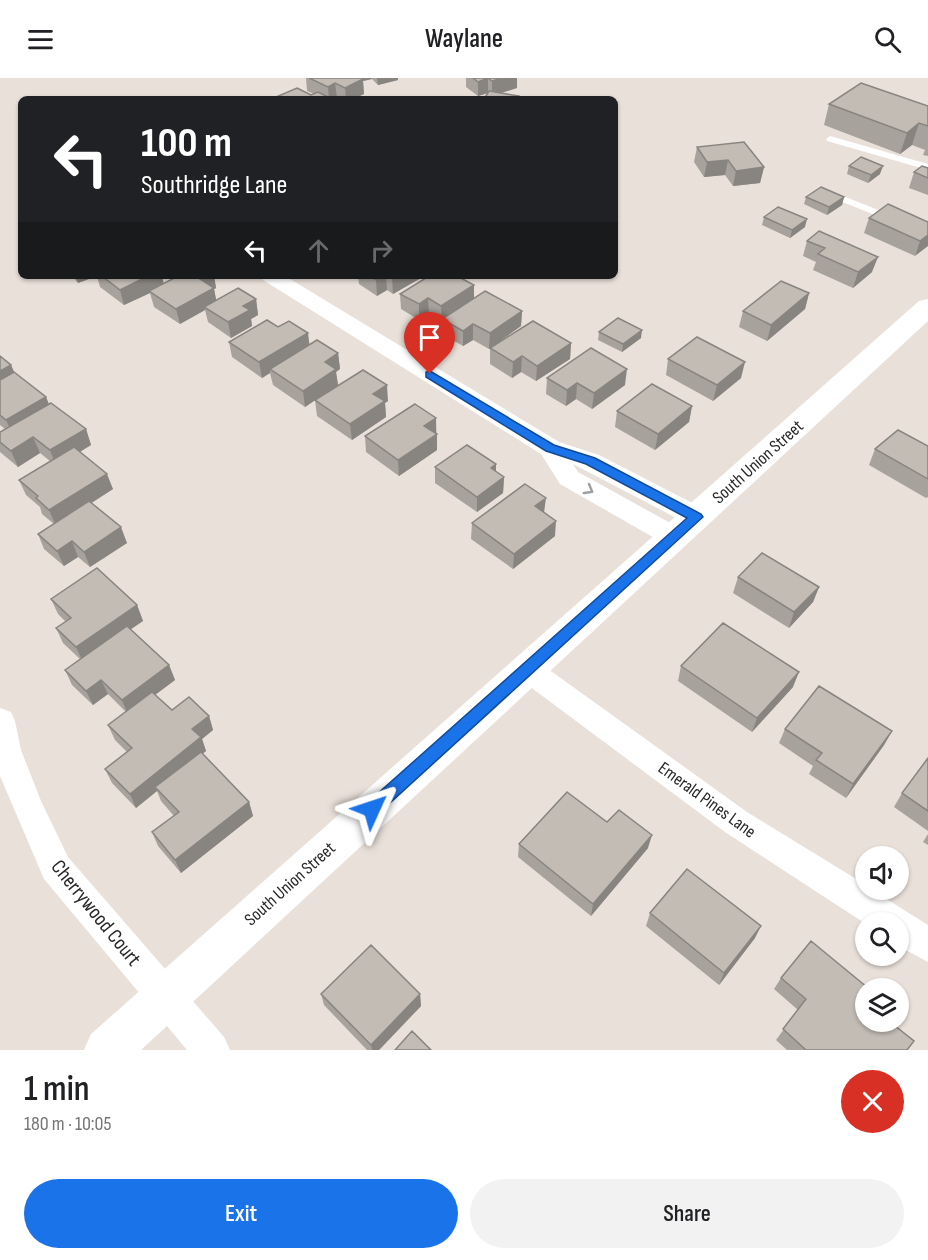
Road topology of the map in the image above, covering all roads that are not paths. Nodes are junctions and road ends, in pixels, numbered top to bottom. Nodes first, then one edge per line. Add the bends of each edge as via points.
1 (830, 139) dead end
2 (928, 167) edge
3 (838, 197) edge
4 (908, 225) edge
5 (275, 279) edge
6 (928, 307) edge
7 (685, 527) junction
8 (527, 669) junction
9 (0, 722) edge
10 (877, 912) edge
11 (909, 933) edge
12 (928, 945) edge
13 (165, 997) junction
14 (107, 1050) edge
15 (211, 1050) edge

1 - 2 lane
3 - 4 lane
5 - 7 street via 550,448 569,478
6 - 7 street, South Union Street
7 - 8 street, South Union Street
8 - 10 street, Emerald Pines Lane via 736,822
8 - 13 street, South Union Street
9 - 13 street, Cherrywood Court via 26,803 56,868
11 - 12 street
13 - 14 street, South Union Street
13 - 15 street, Cherrywood Court

